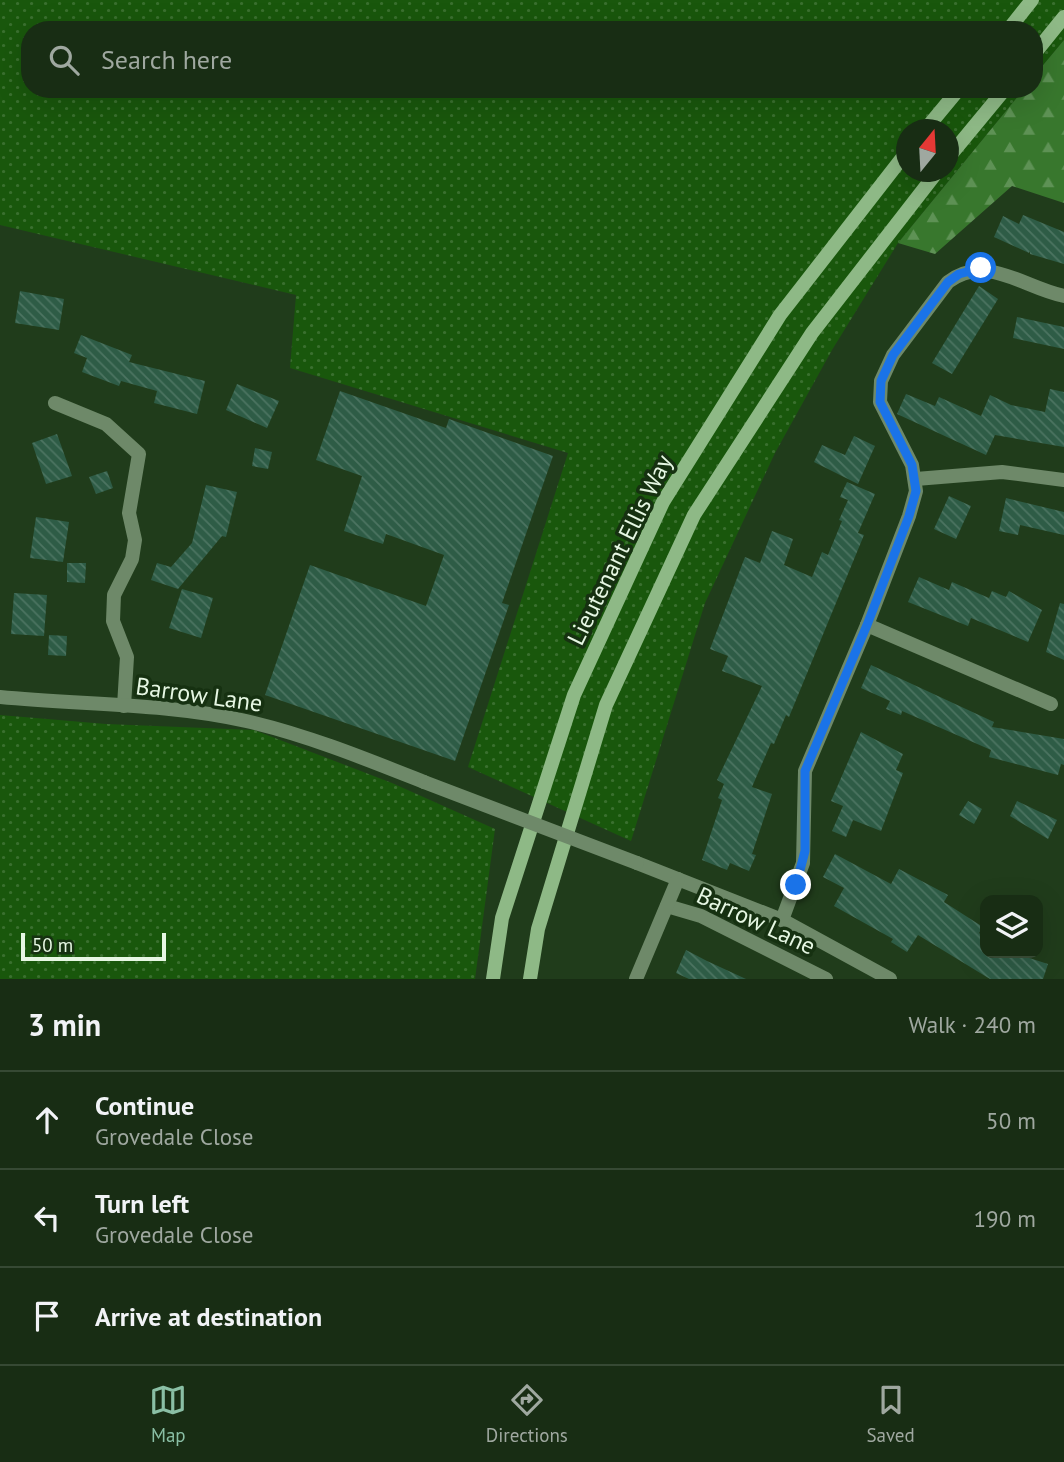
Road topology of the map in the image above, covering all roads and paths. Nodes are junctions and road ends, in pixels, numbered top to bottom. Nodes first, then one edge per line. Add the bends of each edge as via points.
1 (1032, 0) edge
2 (1064, 17) edge
3 (1015, 21) edge
4 (1043, 43) edge
5 (952, 98) edge
6 (998, 98) edge
7 (934, 119) edge
8 (959, 145) edge
9 (896, 166) edge
10 (929, 182) edge
11 (1064, 296) edge
12 (55, 402) dead end
13 (916, 479) junction
14 (1064, 480) edge
15 (867, 625) junction
16 (0, 697) edge
17 (1051, 704) dead end
18 (124, 706) junction
19 (678, 879) junction
20 (667, 906) junction
21 (782, 920) junction
22 (493, 979) edge
23 (530, 979) edge
24 (636, 979) edge
25 (826, 979) edge
26 (890, 979) edge

1 - 3 main road
2 - 4 main road
5 - 7 main road
6 - 8 main road
9 - 22 main road, Lieutenant Ellis Way via 780,315 663,502 574,695 502,919
10 - 23 main road via 813,333 694,515 606,705 538,929
11 - 13 street via 981,268 948,282 893,355 879,392
12 - 18 street via 106,424 139,454 129,513 135,540 132,559 114,595 113,621 127,657
13 - 14 street via 1002,472
13 - 15 street via 909,516
15 - 17 street
15 - 21 street via 805,771 805,851
16 - 18 street, Barrow Lane
18 - 19 street, Barrow Lane, bridge via 245,721 337,748
19 - 20 street, Barrow Lane
19 - 21 street, Barrow Lane
20 - 24 street, Barrow Lane
20 - 25 street, Barrow Lane via 701,916
21 - 26 street, Barrow Lane

